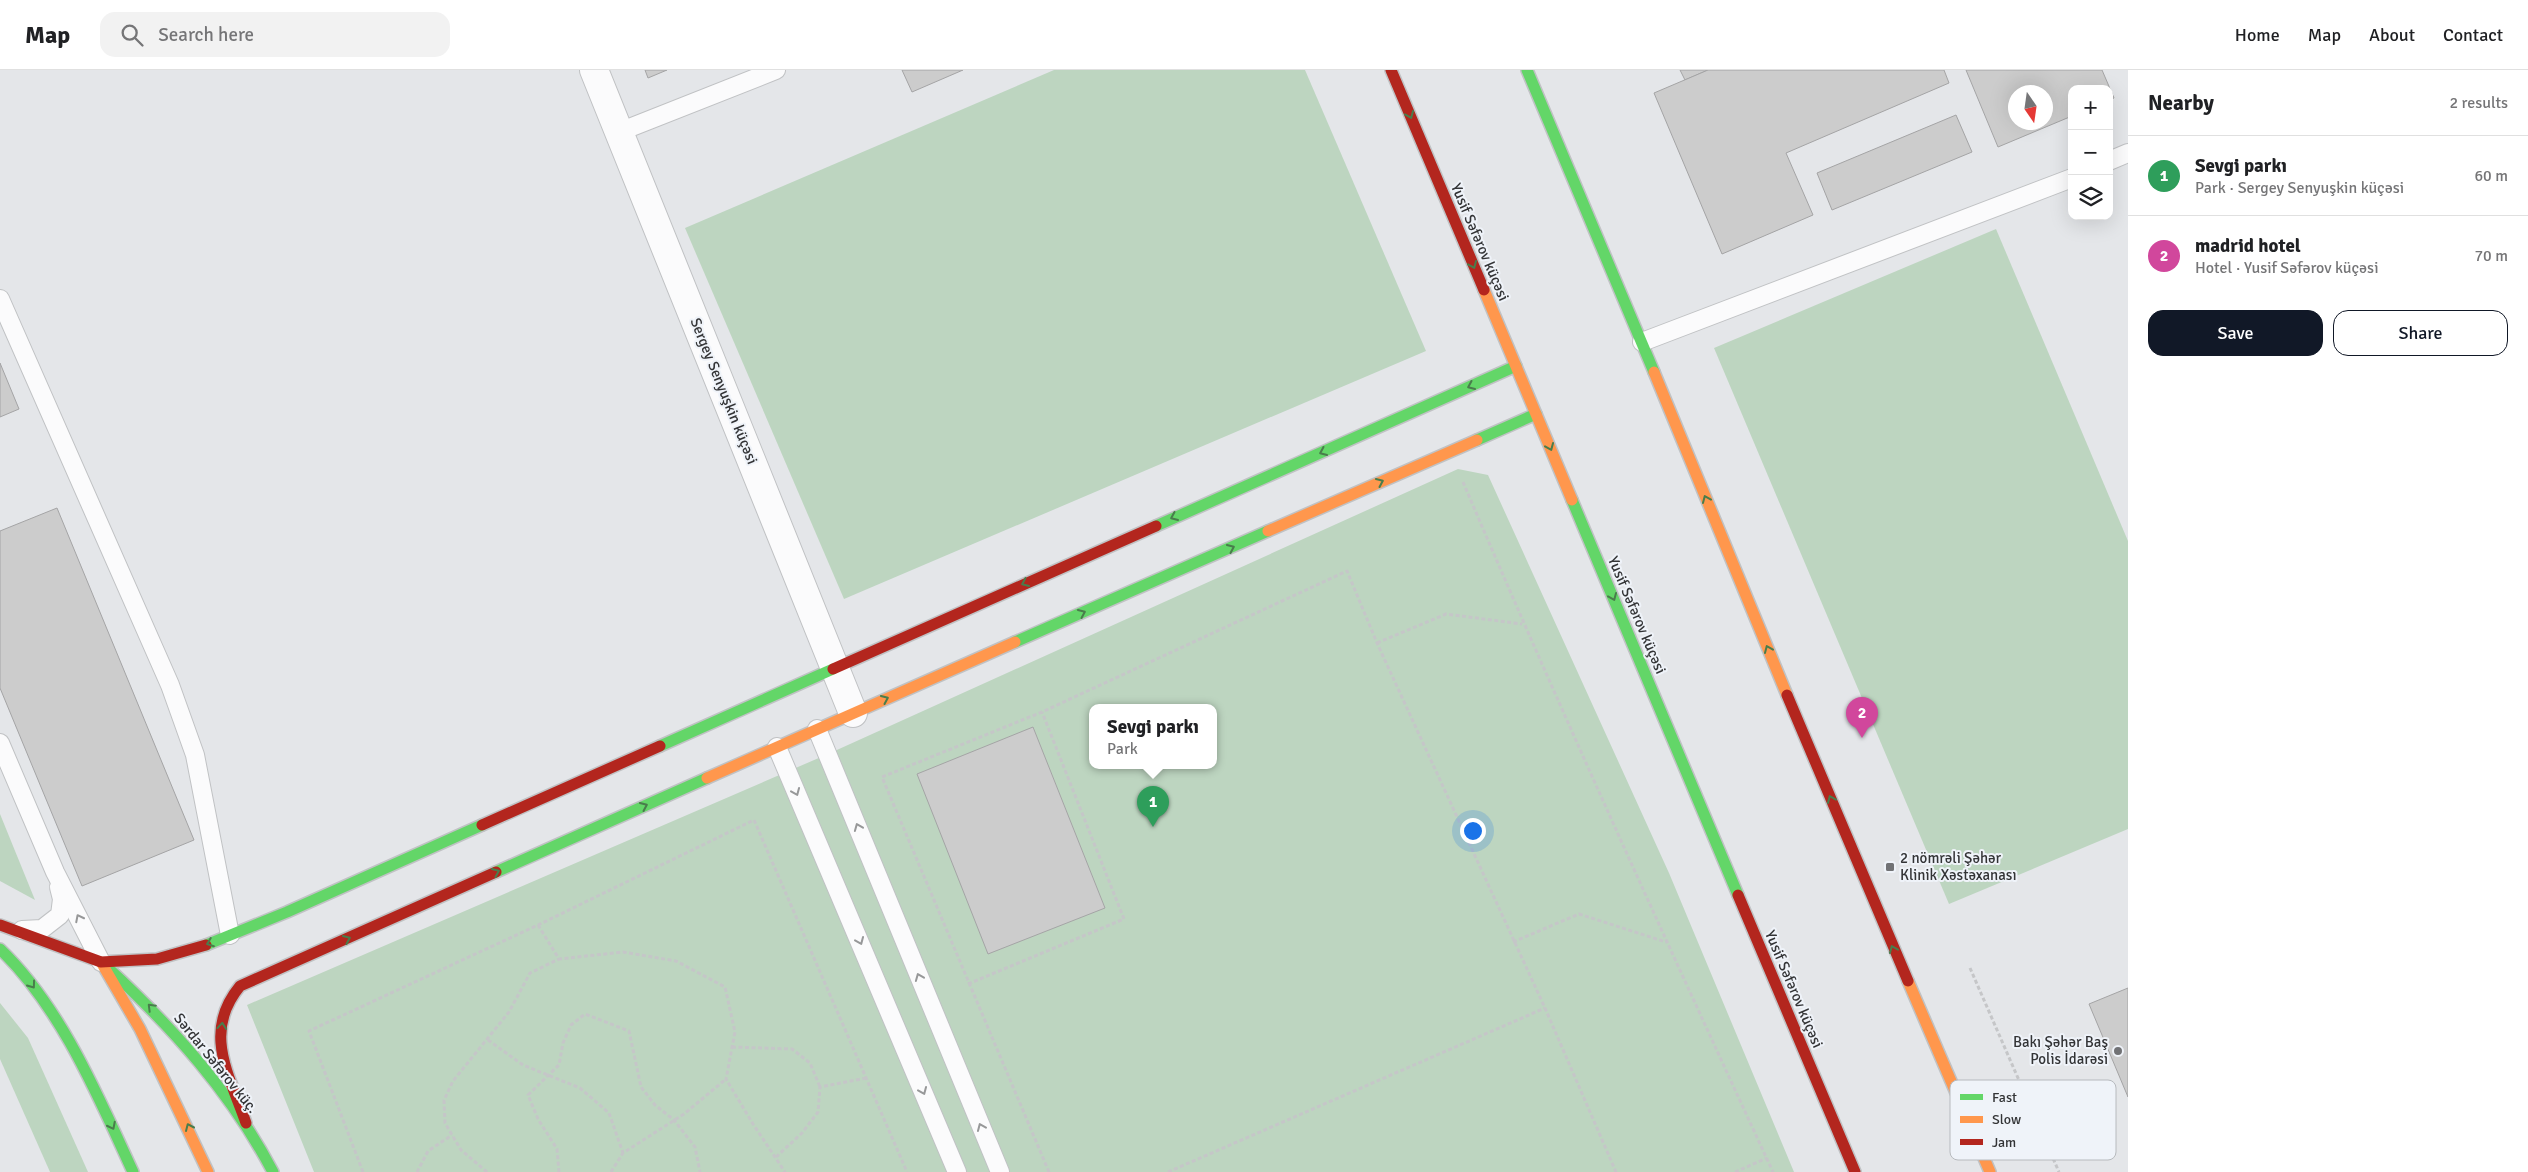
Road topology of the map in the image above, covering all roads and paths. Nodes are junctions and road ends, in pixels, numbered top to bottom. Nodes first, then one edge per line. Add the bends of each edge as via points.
1 (594, 70) edge
2 (776, 70) edge
3 (1391, 70) edge
4 (1527, 70) edge
5 (618, 132) junction
6 (2128, 153) edge
7 (2113, 159) edge
8 (2068, 180) edge
9 (0, 298) edge
10 (1642, 342) junction
11 (1516, 366) junction
12 (1536, 414) junction
13 (1462, 479) dead end
14 (1523, 624) junction
15 (1377, 644) junction
16 (835, 667) junction
17 (1042, 712) junction
18 (853, 713) junction
19 (817, 729) junction
20 (0, 743) edge
21 (777, 747) junction
22 (55, 872) junction
23 (538, 925) junction
24 (3, 926) edge
25 (230, 935) junction
26 (1513, 942) junction
27 (1666, 943) junction
28 (0, 949) edge
29 (559, 959) junction
30 (102, 962) junction
31 (1970, 968) dead end
32 (968, 984) junction
33 (1912, 994) junction
34 (1545, 1008) junction
35 (488, 1040) junction
36 (732, 1047) junction
37 (549, 1075) junction
38 (866, 1078) junction
39 (726, 1079) junction
40 (2018, 1080) edge
41 (1950, 1081) edge
42 (820, 1087) junction
43 (1945, 1097) dead end
44 (674, 1120) junction
45 (246, 1123) junction
46 (452, 1135) junction
47 (623, 1154) junction
48 (776, 1157) junction
49 (1767, 1158) junction
50 (1985, 1160) edge
51 (2053, 1160) edge
52 (1176, 1170) edge
53 (133, 1172) edge
54 (208, 1172) edge
55 (273, 1172) edge
56 (362, 1172) edge
57 (417, 1172) edge
58 (487, 1172) edge
59 (559, 1172) edge
60 (611, 1172) edge
61 (700, 1172) edge
62 (785, 1172) edge
63 (907, 1172) edge
64 (957, 1172) edge
65 (1000, 1172) edge
66 (1049, 1172) edge
67 (1168, 1172) edge
68 (1616, 1172) edge
69 (1735, 1172) edge
70 (1773, 1172) edge
71 (1855, 1172) edge
72 (1990, 1172) edge
73 (2058, 1172) edge

1 - 5 street, Sergey Senyuşkin küçəsi
2 - 5 lane
3 -> 11 main road, Yusif Səfərov küçəsi
4 - 10 main road
5 - 16 street, Sergey Senyuşkin küçəsi
6 - 7 lane
8 - 10 lane
9 - 25 lane via 170,685 196,755
33 -> 10 main road
11 - 12 main road, Yusif Səfərov küçəsi
11 -> 16 main road
18 -> 12 main road
12 -> 71 main road, Yusif Səfərov küçəsi
13 - 14 path
14 - 15 path via 1446,614
14 - 27 path
15 - 17 path via 1347,571
15 - 26 path
16 - 18 street, Sergey Senyuşkin küçəsi
16 - 25 main road
17 - 32 path via 1124,919
17 - 32 path via 882,777
18 - 19 main road
19 - 21 main road
65 -> 19 lane
20 - 22 lane
45 -> 21 main road via 223,1052 220,1027 227,1002 240,986
21 -> 64 lane
22 - 24 lane via 62,899 60,915 50,925 27,931
30 -> 22 lane
23 - 29 path
23 - 38 path via 754,820
23 - 56 path via 308,1030
24 - 30 main road
25 -> 30 main road via 190,951 157,959
26 - 27 path via 1579,914
26 - 34 path
27 - 49 path
28 -> 53 main road via 16,962 61,1028
29 - 35 path via 530,973 509,1012
29 - 36 path via 622,952 676,961 725,987 735,1032
45 -> 30 main road, Sərdar Səfərov küç. via 181,1038
54 -> 30 main road via 140,1029
31 - 40 path
32 - 66 path
33 - 41 main road
33 - 43 main road
34 - 52 path
34 - 68 path
35 - 37 path via 523,1065
35 - 46 path via 453,1081 444,1100 445,1123
36 - 39 path
36 - 42 path via 792,1049 810,1063
37 - 44 path via 559,1066 571,1024 585,1014 629,1031 641,1087 655,1105
37 - 47 path via 580,1088 609,1113
37 - 59 path via 528,1095 538,1119 557,1149
38 - 42 path
38 - 63 path
39 - 44 path
39 - 48 path
42 - 48 path via 818,1112 802,1133
44 - 47 path
44 - 61 path via 695,1147
45 - 55 main road, Sərdar Səfərov küç.
46 - 57 path via 428,1152
46 - 58 path via 461,1150
47 - 60 path
48 - 62 path
49 - 69 path
49 - 70 path
50 - 72 main road
51 - 73 path
52 - 67 path

